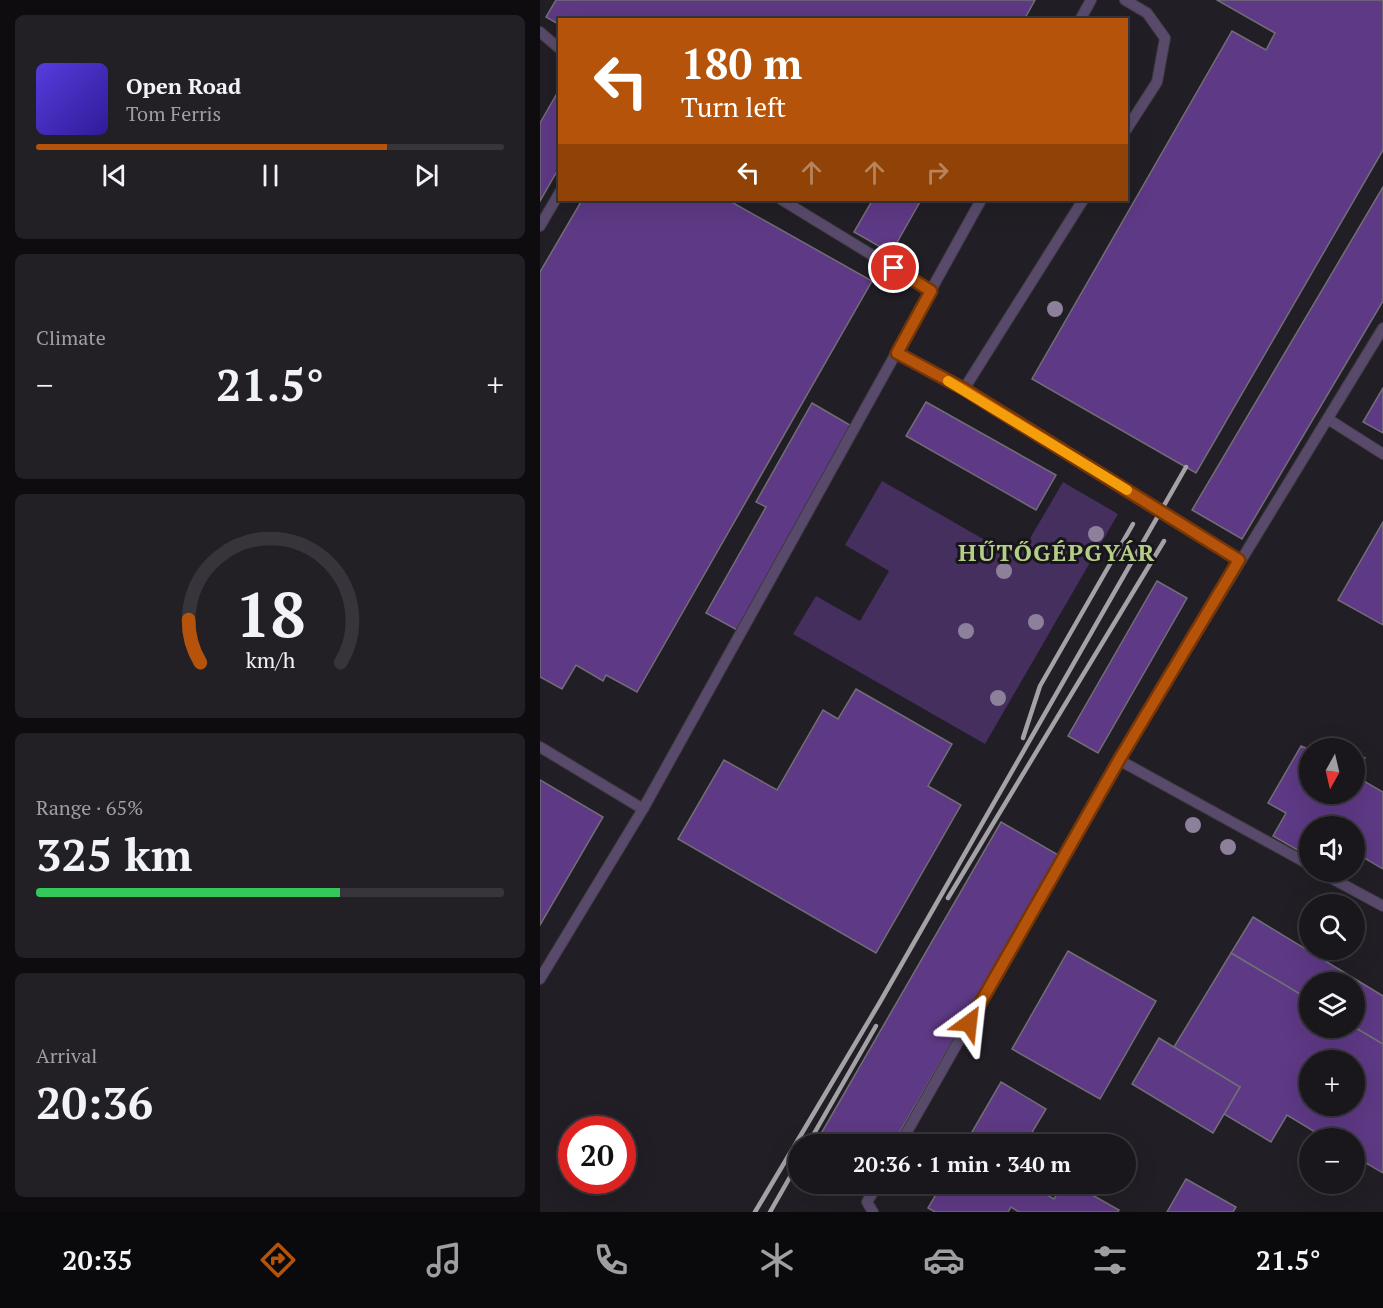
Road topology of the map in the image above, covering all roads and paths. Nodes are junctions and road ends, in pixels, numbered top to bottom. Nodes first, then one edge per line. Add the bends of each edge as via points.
1 (1091, 0) edge
2 (1125, 0) edge
3 (1081, 18) edge
4 (540, 33) edge
5 (558, 47) edge
6 (1128, 127) edge
7 (558, 195) edge
8 (784, 201) edge
9 (980, 201) edge
10 (1082, 201) edge
11 (540, 226) edge
12 (931, 291) junction
13 (1383, 328) edge
14 (897, 353) junction
15 (964, 389) junction
16 (1328, 419) junction
17 (1383, 454) edge
18 (1239, 560) junction
19 (540, 747) edge
20 (1119, 760) junction
21 (643, 809) junction
22 (1299, 860) edge
23 (1339, 882) edge
24 (1383, 906) edge
25 (540, 979) edge
26 (906, 1134) edge
27 (872, 1194) edge
28 (873, 1212) edge

1 - 3 lane
2 - 6 lane via 1147,13 1165,38 1156,82
4 - 5 lane
7 - 11 lane
8 - 12 lane
9 - 12 lane
10 - 15 lane
12 - 14 lane
13 - 16 lane
14 - 15 lane
14 - 21 lane
15 - 18 lane
16 - 17 lane
16 - 18 lane
18 - 20 lane
19 - 21 lane
20 - 22 lane
20 - 26 lane
21 - 25 lane
23 - 24 lane
27 - 28 lane via 867,1202

